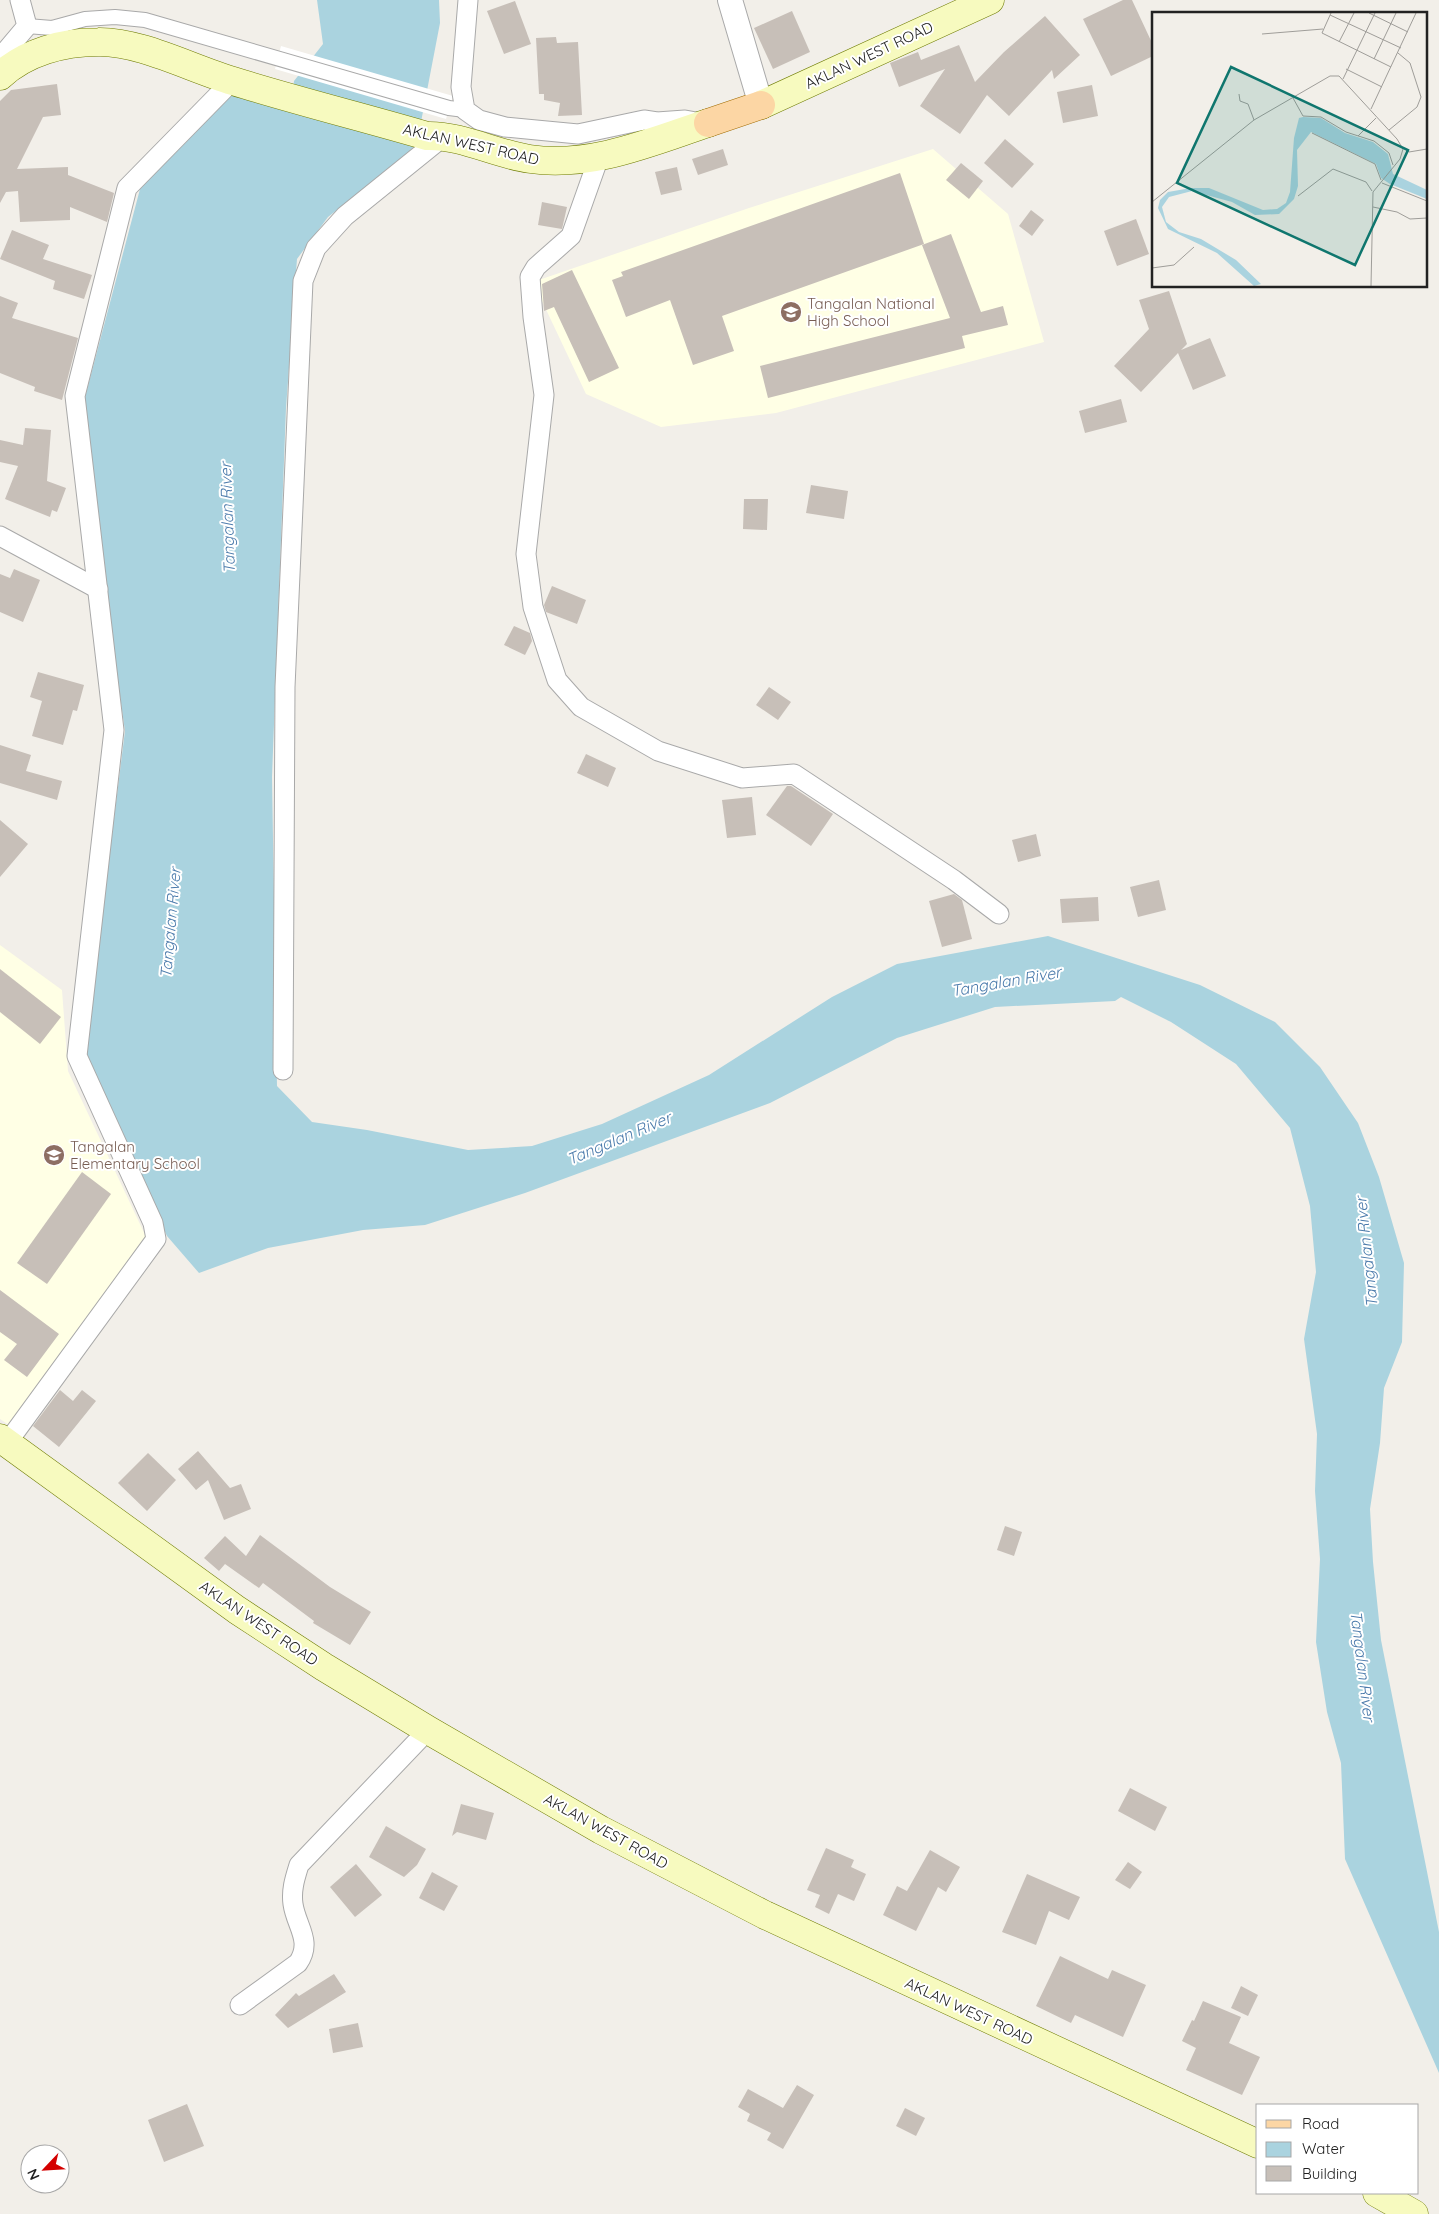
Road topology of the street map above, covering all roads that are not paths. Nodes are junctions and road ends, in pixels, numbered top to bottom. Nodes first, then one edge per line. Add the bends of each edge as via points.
1 (20, 0) edge
2 (468, 0) edge
3 (730, 0) edge
4 (990, 0) edge
5 (27, 26) junction
6 (0, 58) edge
7 (0, 76) edge
8 (232, 81) junction
9 (761, 105) junction
10 (457, 109) junction
11 (708, 123) junction
12 (435, 136) junction
13 (599, 157) junction
14 (0, 536) edge
15 (98, 589) junction
16 (999, 914) dead end
17 (283, 1070) dead end
18 (4, 1441) edge
19 (428, 1730) junction
20 (240, 2004) dead end
21 (1256, 2143) edge
22 (1379, 2194) edge
23 (1414, 2214) edge

1 - 5 street
2 - 10 street
3 - 9 street
4 - 9 main road, AKLAN WEST ROAD
5 - 6 street
5 - 10 street via 52,28 100,18 144,20
7 - 8 main road, AKLAN WEST ROAD via 42,51 65,44 100,42 129,46
8 - 12 main road, AKLAN WEST ROAD
8 - 15 street via 127,188 75,396
9 - 11 main road, AKLAN WEST ROAD
10 - 11 street via 479,120 505,127 578,134 644,120
11 - 13 main road, AKLAN WEST ROAD
12 - 13 main road, AKLAN WEST ROAD via 510,156 550,162
12 - 17 street via 346,216 316,248 303,281 286,687
13 - 16 street via 571,236 536,267 530,277 544,395 526,554 533,608 557,680 581,707 658,751 742,778 794,774 954,880
14 - 15 street
15 - 18 street via 114,730 77,1056 153,1223 156,1239
18 - 19 main road, AKLAN WEST ROAD via 237,1610
19 - 20 street via 299,1866 293,1884 293,1904 303,1937 304,1954 298,1963
19 - 21 main road, AKLAN WEST ROAD via 601,1830 765,1915
22 - 23 main road

